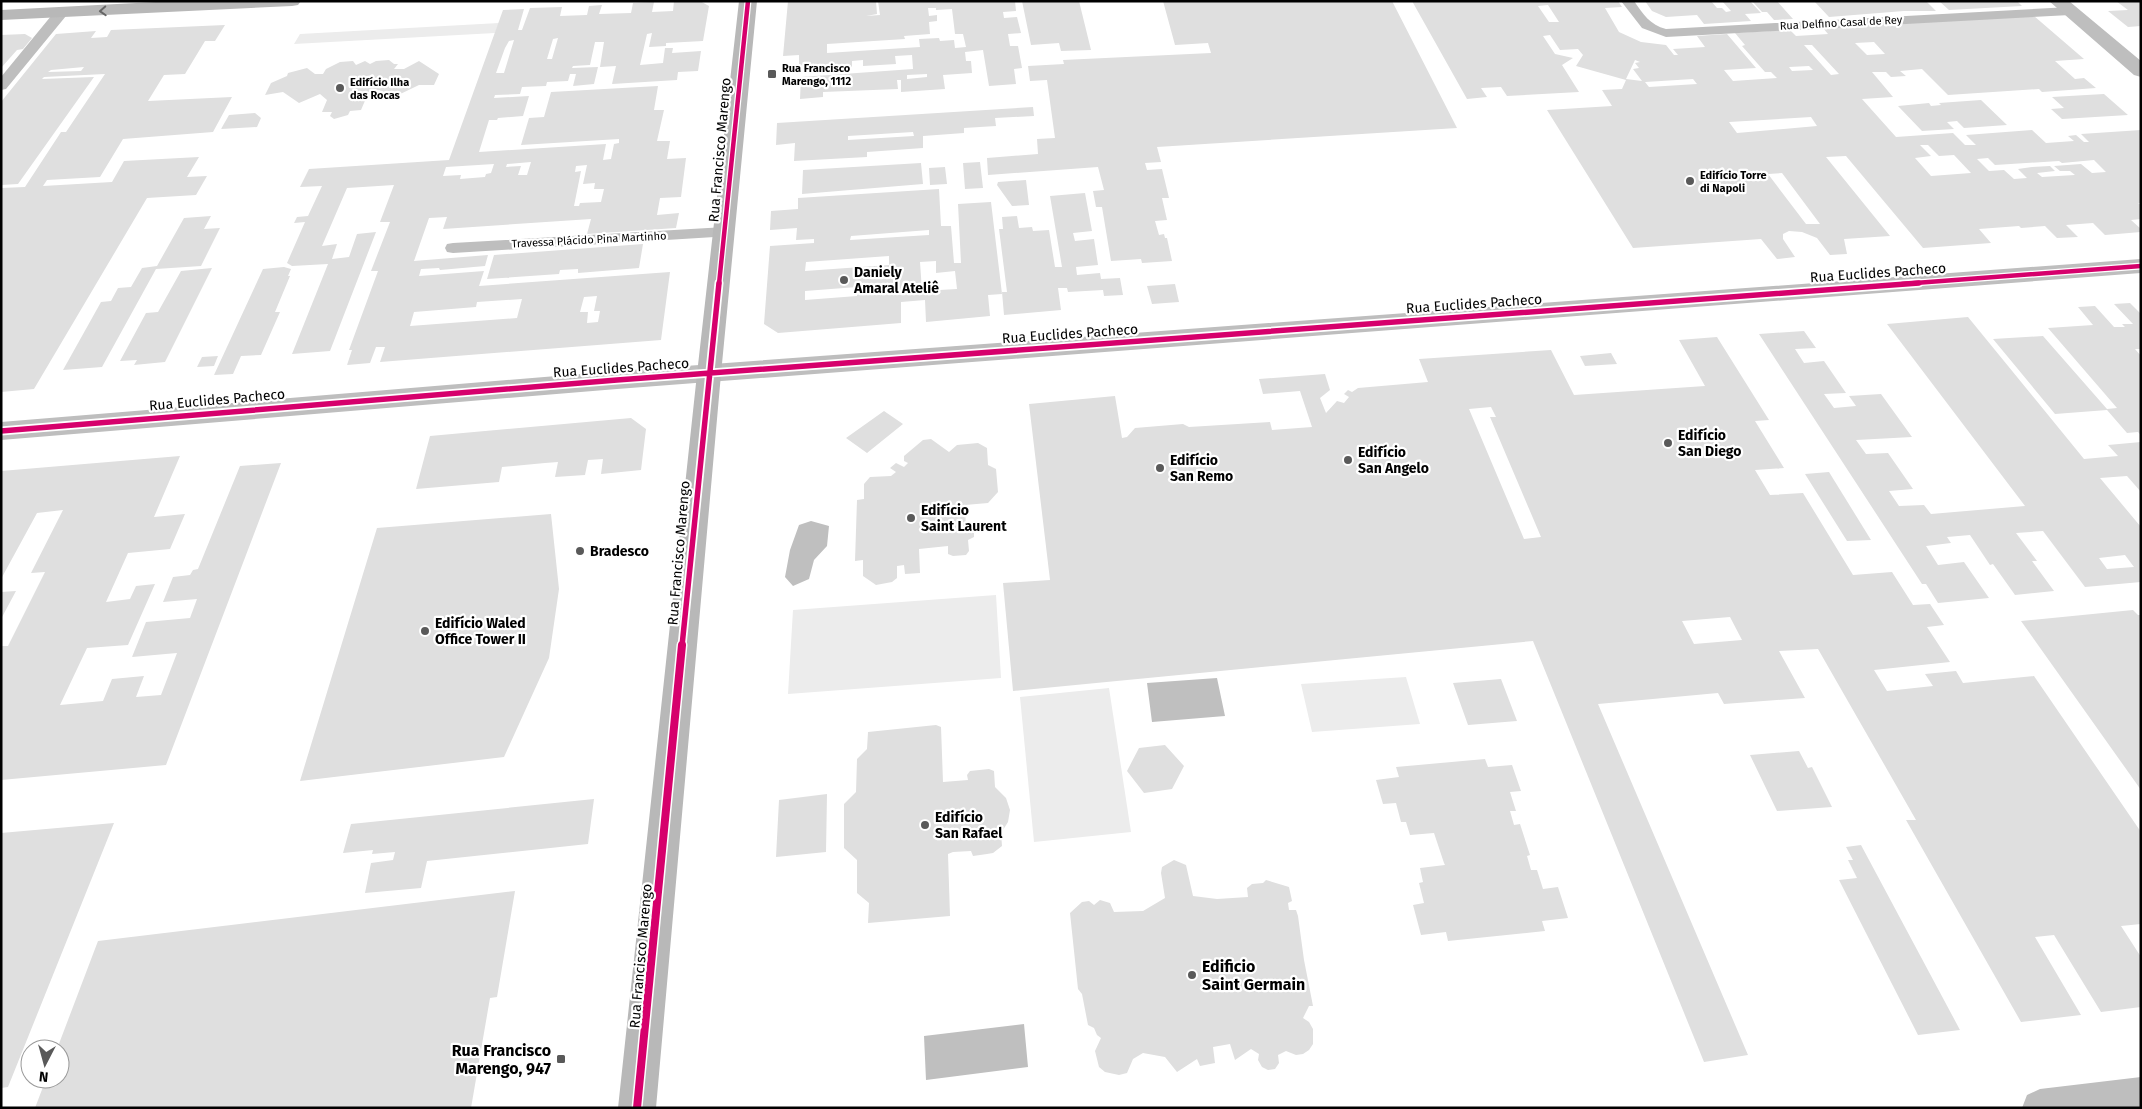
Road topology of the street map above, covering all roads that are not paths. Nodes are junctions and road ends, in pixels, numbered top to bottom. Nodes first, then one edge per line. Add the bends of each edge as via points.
1 (292, 1) edge
2 (748, 1) edge
3 (1627, 1) edge
4 (2064, 6) edge
5 (61, 13) junction
6 (1, 15) edge
7 (2141, 71) edge
8 (1, 86) edge
9 (725, 232) junction
10 (453, 248) dead end
11 (2141, 266) edge
12 (709, 374) junction
13 (1, 431) edge
14 (2141, 1095) edge
15 (637, 1108) edge
16 (2040, 1108) edge

1 -> 5 street
2 - 9 street, Rua Francisco Marengo
3 - 4 lane, Rua Delfino Casal de Rey via 1645,26 1666,33
4 - 7 street
5 - 6 street
5 - 8 lane
9 - 10 lane, Travessa Plácido Pina Martinho
9 - 12 street, Rua Francisco Marengo
11 - 12 street, Rua Euclides Pacheco
12 - 13 street, Rua Euclides Pacheco
12 - 15 street, Rua Francisco Marengo
14 - 16 street

